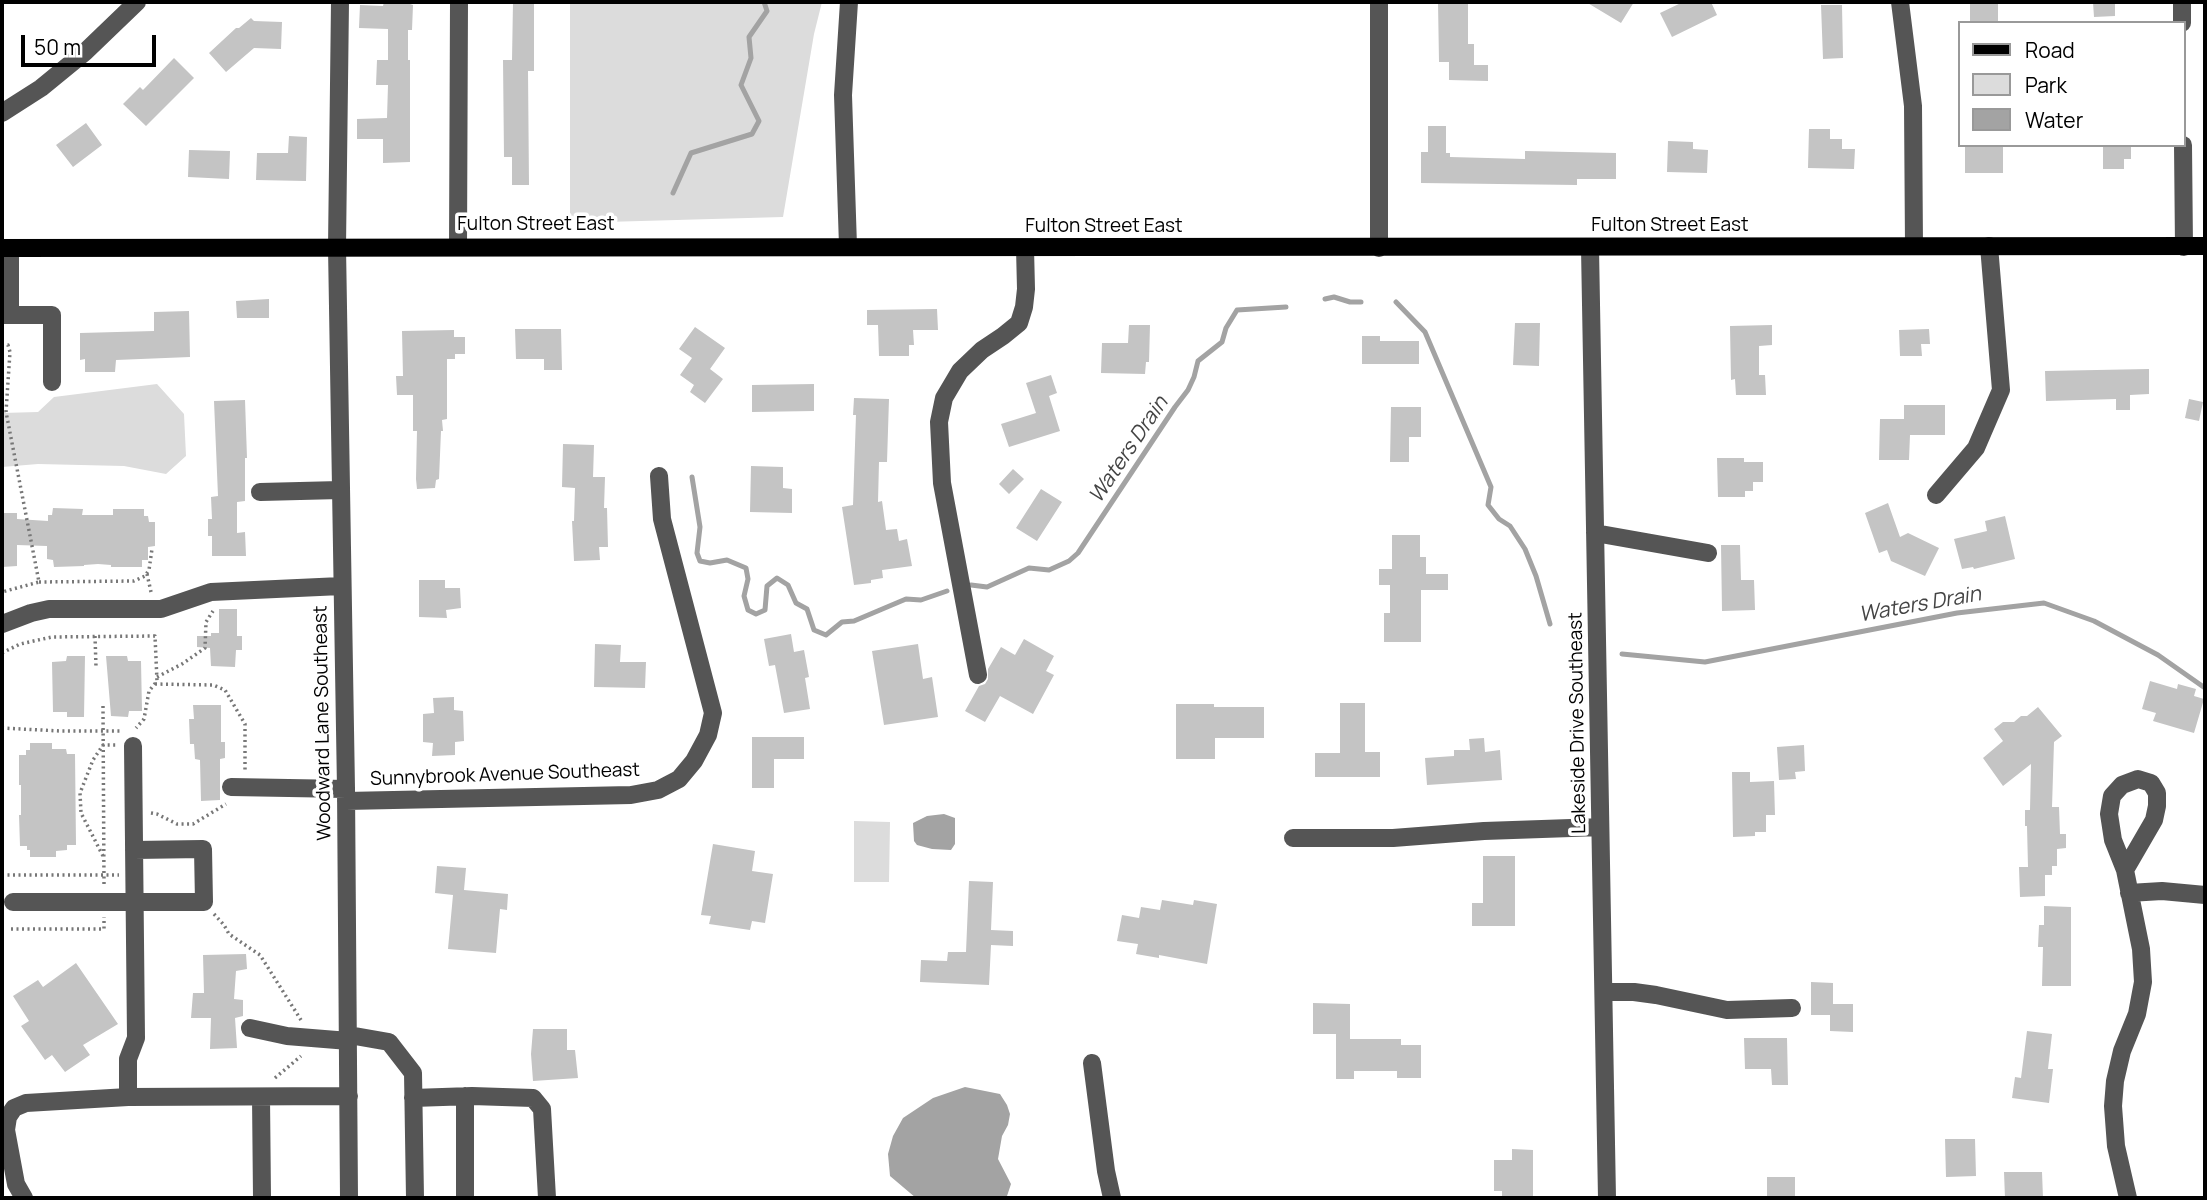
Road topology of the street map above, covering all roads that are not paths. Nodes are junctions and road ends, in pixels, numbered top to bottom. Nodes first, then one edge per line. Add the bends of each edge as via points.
1 (137, 2) edge
2 (340, 2) edge
3 (459, 2) edge
4 (849, 2) edge
5 (1379, 2) edge
6 (1900, 2) edge
7 (2182, 2) edge
8 (2182, 21) edge
9 (2, 113) edge
10 (2183, 147) edge
11 (848, 246) junction
12 (1914, 246) junction
13 (1989, 246) junction
14 (6, 247) edge
15 (337, 247) junction
16 (458, 247) junction
17 (1590, 247) junction
18 (2184, 247) junction
19 (2205, 247) edge
20 (1025, 248) junction
21 (1379, 248) junction
22 (6, 315) edge
23 (52, 382) dead end
24 (659, 475) dead end
25 (340, 491) junction
26 (260, 492) dead end
27 (1936, 495) dead end
28 (1595, 533) junction
29 (1708, 553) dead end
30 (341, 586) junction
31 (2, 624) edge
32 (978, 675) dead end
33 (133, 746) dead end
34 (238, 787) road end
35 (346, 795) junction
36 (1600, 827) junction
37 (1293, 838) dead end
38 (134, 849) junction
39 (2125, 870) dead end
40 (2129, 893) junction
41 (2205, 895) edge
42 (135, 901) junction
43 (13, 902) dead end
44 (1604, 992) junction
45 (1792, 1008) dead end
46 (250, 1028) dead end
47 (349, 1038) junction
48 (1092, 1063) dead end
49 (349, 1096) junction
50 (465, 1096) junction
51 (128, 1097) junction
52 (261, 1097) junction
53 (413, 1098) junction
54 (24, 1198) edge
55 (262, 1198) edge
56 (349, 1198) edge
57 (415, 1198) edge
58 (465, 1198) edge
59 (547, 1198) edge
60 (1112, 1198) edge
61 (1606, 1198) edge
62 (2128, 1198) edge

1 - 9 street via 85,52
2 - 15 street, Woodward Lane Southeast
3 - 16 street
4 - 11 street via 843,95
5 - 21 street
6 - 12 street via 1913,106
7 - 8 street
10 - 18 street
11 - 16 main road, Fulton Street East
11 - 20 main road, Fulton Street East
12 - 13 main road, Fulton Street East
12 - 17 main road, Fulton Street East
13 - 18 main road, Fulton Street East
13 - 27 street via 2001,390 1976,448
14 - 15 main road, Fulton Street East
14 - 22 street
15 - 16 main road, Fulton Street East
15 - 25 street, Woodward Lane Southeast
17 - 21 main road, Fulton Street East
17 - 28 street, Lakeside Drive Southeast
18 - 19 main road, Fulton Street East
20 - 21 main road, Fulton Street East
20 - 32 street via 1026,289 1018,323 960,371 944,398 939,422 942,483
22 - 23 street via 52,315
24 - 35 street, Sunnybrook Avenue Southeast via 662,519 713,713 708,736 678,779 658,790 631,795
25 - 26 street
25 - 30 street, Woodward Lane Southeast
28 - 29 street
28 - 36 street, Lakeside Drive Southeast
30 - 31 street via 222,591 160,609 49,609
30 - 35 street, Woodward Lane Southeast
33 - 38 street
34 - 35 street, Sunnybrook Avenue Southeast
35 - 47 street, Woodward Lane Southeast
36 - 37 street via 1393,838
36 - 44 street, Lakeside Drive Southeast
38 - 42 street
38 - 42 street via 203,849 204,902
39 - 40 street
40 - 41 street
40 - 62 street via 2143,982 2117,1071 2113,1107
42 - 43 street
42 - 51 street via 136,1038 128,1059
44 - 45 street via 1656,995 1727,1010
44 - 61 street, Lakeside Drive Southeast
46 - 47 street via 311,1039
47 - 49 street, Woodward Lane Southeast
47 - 53 street via 389,1042 413,1073
48 - 60 street
49 - 52 street
49 - 56 street, Woodward Lane Southeast
50 - 53 street
50 - 58 street
50 - 59 street via 533,1098 542,1109
51 - 52 street
51 - 54 street via 26,1103 14,1108 6,1130 16,1184
52 - 55 street
53 - 57 street

